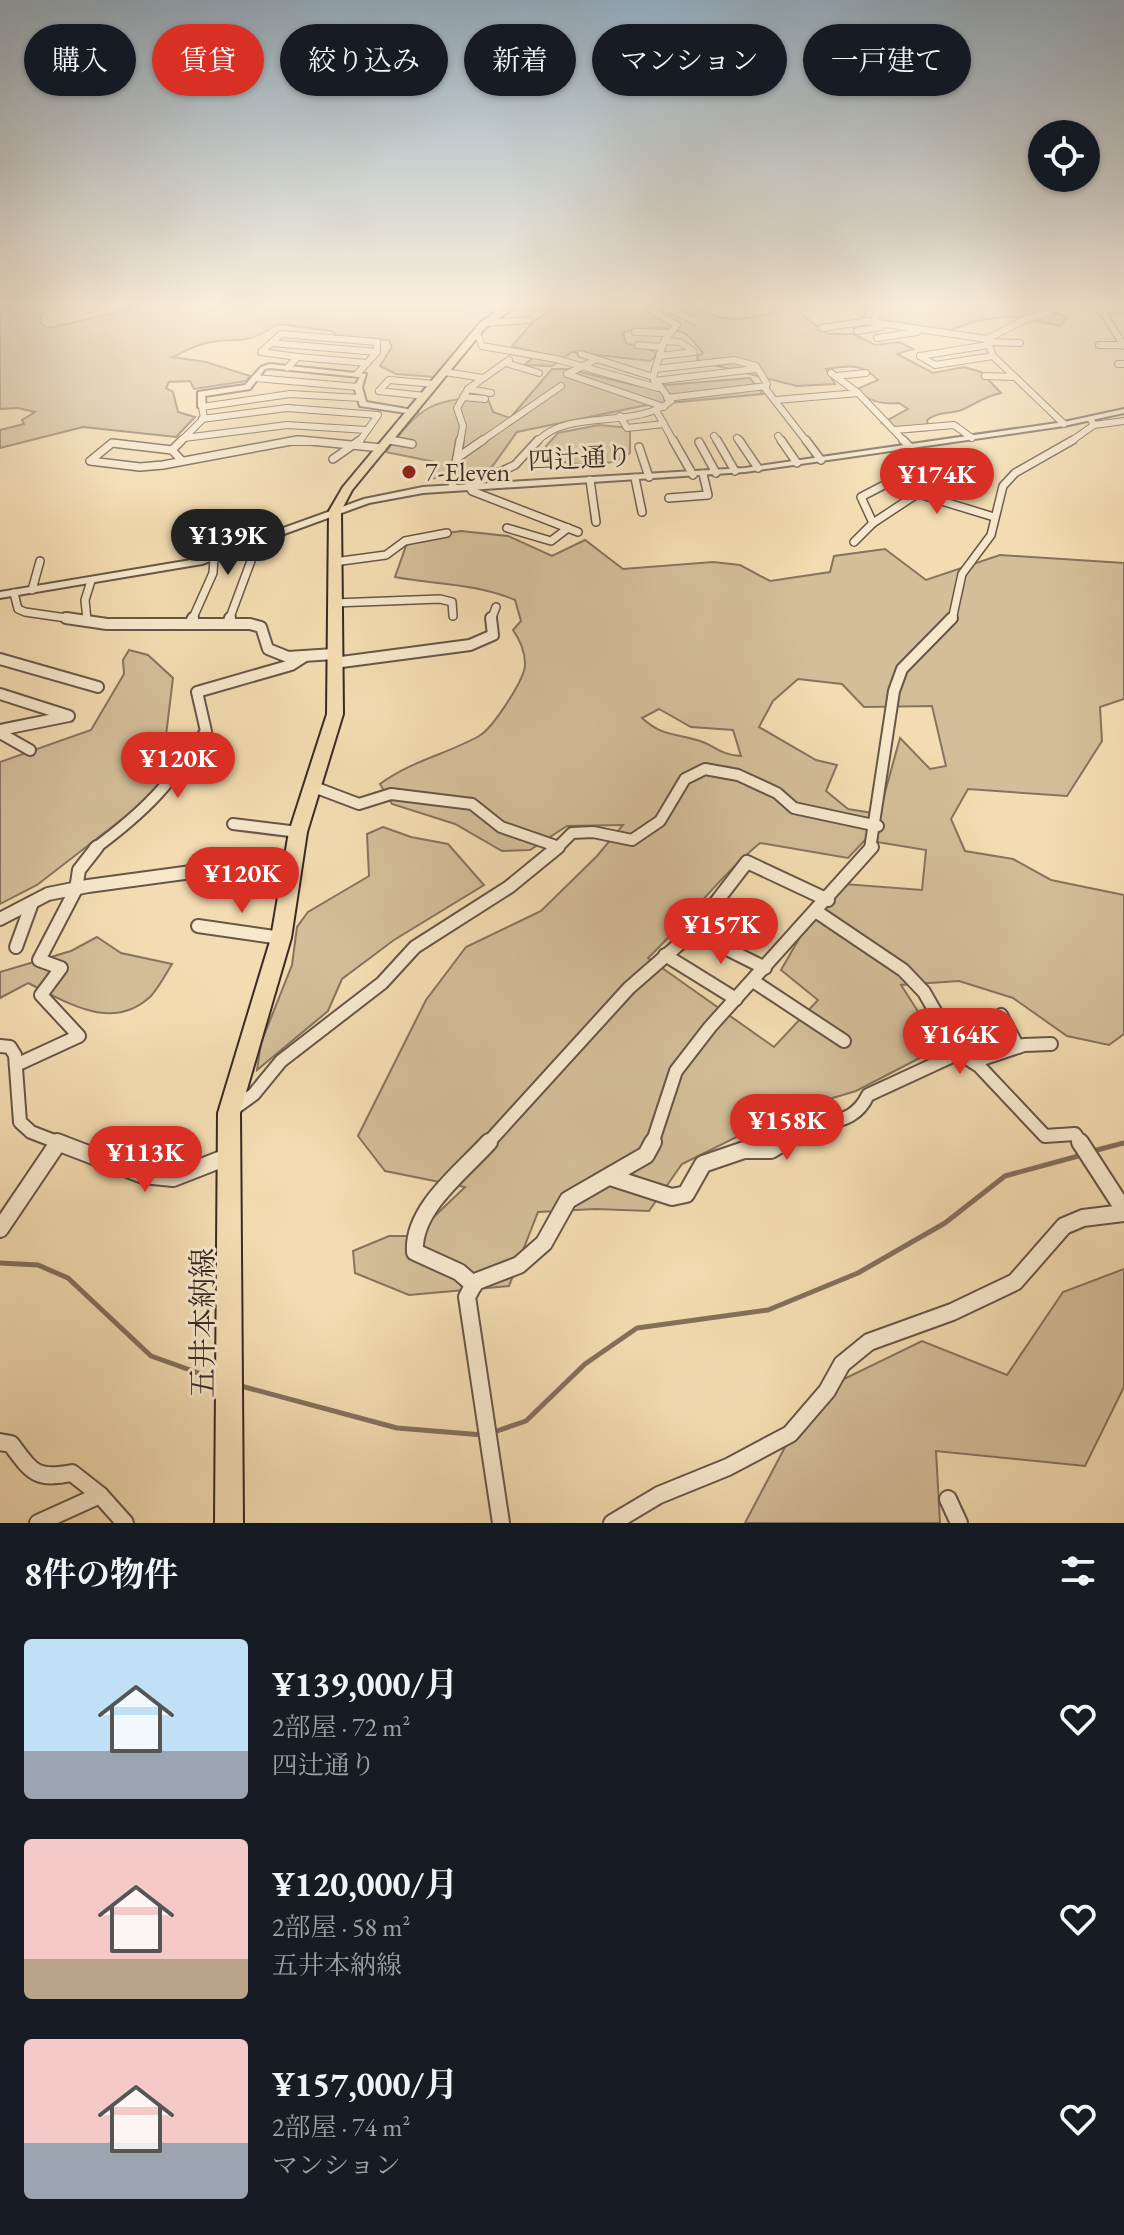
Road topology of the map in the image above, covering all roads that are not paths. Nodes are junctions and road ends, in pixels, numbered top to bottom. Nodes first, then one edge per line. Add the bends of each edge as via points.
1 (259, 374) edge
2 (357, 374) edge
3 (443, 374) edge
4 (489, 374) edge
5 (567, 374) edge
6 (619, 374) edge
7 (633, 374) edge
8 (655, 374) edge
9 (714, 374) edge
10 (762, 374) edge
11 (834, 374) edge
12 (1011, 374) edge
13 (985, 376) dead end
14 (1014, 377) junction
15 (255, 378) junction
16 (483, 378) junction
17 (655, 382) junction
18 (435, 384) junction
19 (561, 386) dead end
20 (766, 386) junction
21 (358, 387) junction
22 (468, 389) junction
23 (491, 393) dead end
24 (858, 393) junction
25 (463, 397) junction
26 (361, 398) junction
27 (667, 398) junction
28 (485, 399) dead end
29 (776, 400) junction
30 (202, 407) junction
31 (660, 410) junction
32 (1124, 411) edge
33 (413, 412) junction
34 (620, 416) junction
35 (202, 419) junction
36 (1124, 421) edge
37 (1092, 422) junction
38 (664, 424) junction
39 (1064, 424) junction
40 (367, 430) junction
41 (895, 430) junction
42 (714, 436) dead end
43 (778, 436) dead end
44 (184, 438) junction
45 (737, 438) dead end
46 (972, 438) junction
47 (699, 442) dead end
48 (386, 444) junction
49 (412, 444) dead end
50 (356, 446) junction
51 (639, 447) dead end
52 (910, 447) junction
53 (172, 450) junction
54 (457, 458) junction
55 (333, 459) dead end
56 (821, 460) junction
57 (182, 461) junction
58 (797, 463) junction
59 (758, 468) junction
60 (735, 471) junction
61 (716, 473) junction
62 (698, 475) junction
63 (649, 477) junction
64 (635, 478) junction
65 (590, 480) junction
66 (469, 486) junction
67 (452, 487) junction
68 (917, 494) junction
69 (669, 498) dead end
70 (335, 511) junction
71 (526, 512) junction
72 (642, 512) dead end
73 (994, 517) junction
74 (596, 522) dead end
75 (873, 523) junction
76 (568, 528) junction
77 (578, 532) dead end
78 (447, 533) dead end
79 (258, 542) junction
80 (854, 542) dead end
81 (214, 558) junction
82 (40, 561) dead end
83 (334, 562) junction
84 (91, 581) junction
85 (32, 590) junction
86 (14, 593) junction
87 (0, 595) edge
88 (334, 603) junction
89 (496, 607) dead end
90 (453, 616) dead end
91 (87, 620) junction
92 (191, 622) junction
93 (228, 624) junction
94 (305, 656) junction
95 (334, 658) junction
96 (0, 659) edge
97 (98, 687) dead end
98 (0, 694) edge
99 (0, 731) edge
100 (30, 750) dead end
101 (314, 787) junction
102 (233, 824) dead end
103 (878, 826) junction
104 (298, 832) junction
105 (559, 847) junction
106 (292, 870) junction
107 (76, 889) junction
108 (32, 903) junction
109 (822, 906) junction
110 (0, 919) edge
111 (198, 926) dead end
112 (693, 932) junction
113 (281, 938) junction
114 (16, 947) dead end
115 (665, 955) junction
116 (765, 968) junction
117 (753, 981) junction
118 (736, 999) junction
119 (1001, 1015) dead end
120 (844, 1041) dead end
121 (1051, 1044) dead end
122 (0, 1046) edge
123 (1018, 1047) junction
124 (959, 1053) junction
125 (973, 1062) junction
126 (16, 1065) junction
127 (229, 1113) junction
128 (58, 1143) junction
129 (232, 1155) junction
130 (610, 1177) junction
131 (1124, 1212) edge
132 (0, 1229) edge
133 (474, 1285) junction
134 (0, 1442) edge
135 (100, 1495) junction
136 (948, 1499) dead end
137 (38, 1523) edge
138 (125, 1523) edge
139 (229, 1523) edge
140 (501, 1523) edge
141 (612, 1523) edge
142 (959, 1523) edge

1 - 15 street
2 - 21 street via 365,378
3 - 18 main road
4 - 16 street
5 - 31 street
6 - 17 street
7 - 17 street
8 - 17 street
9 - 17 street
10 - 20 street
11 - 24 street
12 - 14 street
13 - 14 street
14 - 39 street
15 - 21 street
15 - 30 street via 245,387 201,394
16 - 18 street
16 - 22 street
17 - 27 street
18 - 18 street via 389,380 379,391
18 - 33 main road
19 - 54 street
20 - 27 street
20 - 29 street
21 - 26 street
22 - 23 street
22 - 25 street
24 - 29 street
24 - 41 street
25 - 28 street
25 - 54 street via 457,408 463,426
26 - 30 street via 290,394
26 - 33 street via 365,405
27 - 31 street via 671,401
29 - 56 street
30 - 35 street
31 - 34 street
31 - 38 street
32 - 37 street, 四辻通り
33 - 48 main road
34 - 38 street via 627,428
34 - 66 street via 552,428 541,434 521,462 482,475
35 - 40 street via 287,408 378,415
35 - 44 street
36 - 37 street
37 - 39 street, 四辻通り
37 - 73 street via 1061,449 1015,473 1003,486
38 - 62 street
39 - 46 street, 四辻通り
40 - 44 street via 287,425
40 - 50 street
41 - 46 street via 954,425
41 - 52 street
42 - 60 street
43 - 58 street
44 - 53 street
45 - 59 street
46 - 52 street, 四辻通り
47 - 61 street
48 - 49 street
48 - 50 street
48 - 70 main road
50 - 55 street
50 - 57 street via 298,440
51 - 63 street
52 - 56 street, 四辻通り
53 - 57 street
53 - 57 street via 112,443 90,461 140,467
54 - 67 street
56 - 58 street, 四辻通り
58 - 59 street, 四辻通り
59 - 60 street, 四辻通り
60 - 61 street, 四辻通り
61 - 62 street, 四辻通り
62 - 63 street, 四辻通り
62 - 69 street via 708,495
63 - 64 street, 四辻通り
64 - 65 street, 四辻通り
64 - 72 street
65 - 66 street, 四辻通り
65 - 74 street
66 - 67 street, 四辻通り
66 - 71 street
67 - 70 street, 四辻通り via 393,495
68 - 73 street
68 - 75 street
68 - 75 street via 886,484 868,491 861,497
70 - 79 street, 四辻通り
70 - 83 main road, 五井本納線
71 - 76 street
71 - 76 street via 507,528 551,541
73 - 103 street via 991,535 962,574 951,623 902,669 894,691
75 - 80 street
76 - 77 street
78 - 83 street via 405,541 386,555
79 - 81 street, 四辻通り
79 - 93 street
81 - 84 street, 四辻通り
81 - 92 street via 213,573
82 - 85 street
83 - 88 main road, 五井本納線
84 - 85 street, 四辻通り
84 - 91 street via 85,600
85 - 86 street, 四辻通り
86 - 87 street, 四辻通り
86 - 91 street via 18,609 25,612
88 - 90 street via 442,599 452,602
88 - 95 main road, 五井本納線
89 - 95 street via 491,616 493,635 470,645
91 - 92 street
92 - 93 street
93 - 94 street via 261,627 268,649 278,656
94 - 95 street
94 - 107 street via 291,665 197,692 206,731 198,747 143,813 93,850 79,870
95 - 101 main road, 五井本納線 via 335,714
96 - 97 street
98 - 99 street via 69,716
99 - 100 street
101 - 104 main road, 五井本納線
101 - 105 street via 359,804 391,794 472,804 501,827
102 - 104 street
103 - 105 street via 794,808 777,793 738,775 705,769 685,779 660,821 632,840 582,831 572,833
103 - 109 street via 873,846
104 - 106 main road, 五井本納線
105 - 127 street via 509,887 415,947 382,983 281,1061 254,1094
106 - 107 street via 221,868
106 - 113 main road, 五井本納線
107 - 108 street
107 - 126 street via 39,960 61,968 41,995 79,1036
108 - 110 street
108 - 114 street
109 - 112 street via 747,862
109 - 116 street
109 - 124 street via 924,992
111 - 113 street
112 - 115 street
112 - 116 street
113 - 127 main road, 五井本納線
115 - 118 street
115 - 133 street via 425,1213 414,1236 415,1252 459,1272
116 - 117 street
117 - 118 street
117 - 120 street
118 - 130 street via 676,1071 646,1155
119 - 123 street
121 - 123 street
122 - 126 street via 10,1047
123 - 125 street
124 - 125 street
124 - 130 street via 868,1095 847,1120 805,1130 771,1150 744,1150 703,1164 686,1194 672,1197
125 - 131 street via 1045,1136 1075,1134
126 - 128 street via 20,1122
127 - 129 main road, 五井本納線
128 - 129 street via 143,1175 173,1178
128 - 132 street
129 - 139 main road, 五井本納線
130 - 133 street via 568,1200 544,1243 519,1265
131 - 141 street via 1064,1226 1015,1282 869,1342 842,1364 827,1391 790,1434 659,1495
133 - 140 street via 467,1297
134 - 135 street via 11,1444 33,1473 72,1473
135 - 137 street
135 - 138 street
136 - 142 street

